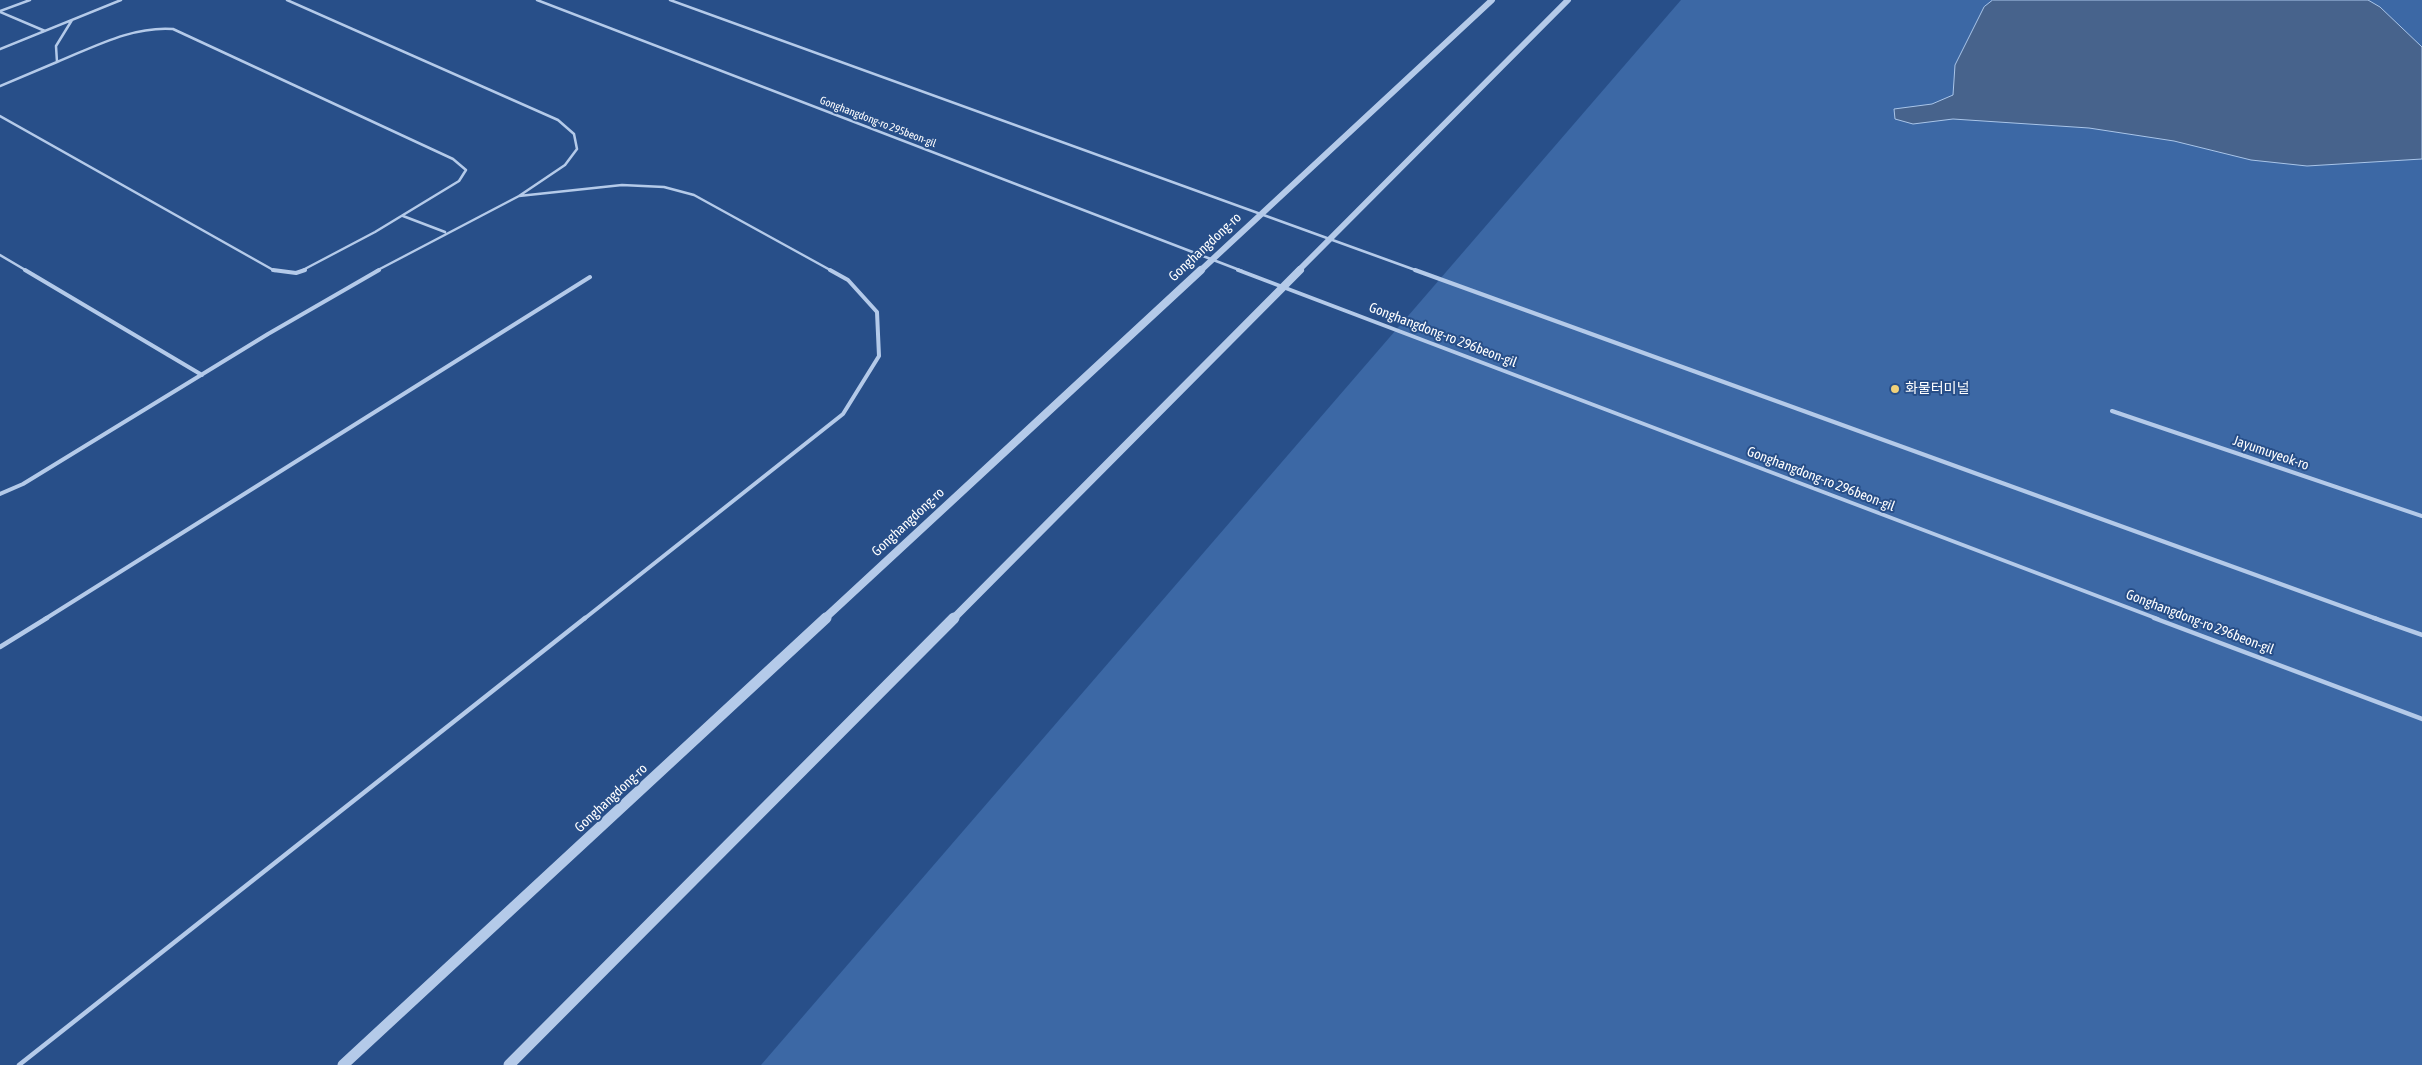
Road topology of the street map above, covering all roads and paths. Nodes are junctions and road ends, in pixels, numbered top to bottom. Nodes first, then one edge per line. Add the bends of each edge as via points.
1 (30, 0) edge
2 (121, 0) edge
3 (287, 0) edge
4 (537, 0) edge
5 (670, 0) edge
6 (1492, 0) edge
7 (1568, 0) edge
8 (0, 12) edge
9 (72, 20) junction
10 (45, 31) junction
11 (0, 49) edge
12 (57, 62) junction
13 (0, 86) edge
14 (0, 116) edge
15 (520, 196) junction
16 (1262, 214) junction
17 (403, 216) junction
18 (445, 232) junction
19 (1330, 239) junction
20 (0, 255) edge
21 (1212, 260) junction
22 (590, 277) dead end
23 (1283, 287) junction
24 (202, 375) junction
25 (2112, 411) dead end
26 (0, 494) edge
27 (2422, 516) edge
28 (2422, 635) edge
29 (0, 647) edge
30 (2422, 719) edge
31 (19, 1065) edge
32 (343, 1065) edge
33 (509, 1065) edge

1 - 8 lane
2 - 9 lane
3 - 15 lane via 558,120 569,129 574,134 577,149 565,165
4 - 21 lane, Gonghangdong-ro 295beon-gil
5 - 16 lane
6 - 16 street, Gonghangdong-ro
7 - 19 street
8 - 10 lane
9 - 10 lane
9 - 12 lane via 56,46
10 - 11 lane
12 - 13 lane
12 - 17 lane via 130,34 163,27 173,29 453,160 466,170 459,181
14 - 17 lane via 277,272 296,273 310,268
15 - 18 lane
15 - 31 lane via 622,185 664,187 694,195 848,280 878,312 879,356 843,414
16 - 19 lane
16 - 21 street, Gonghangdong-ro
17 - 18 lane
18 - 24 lane via 326,299
19 - 23 street
19 - 28 lane
20 - 24 lane
21 - 23 lane, Gonghangdong-ro 296beon-gil
21 - 32 street, Gonghangdong-ro
22 - 29 lane
23 - 30 lane, Gonghangdong-ro 296beon-gil
23 - 33 street
24 - 26 lane via 23,484
25 - 27 lane, Jayumuyeok-ro

